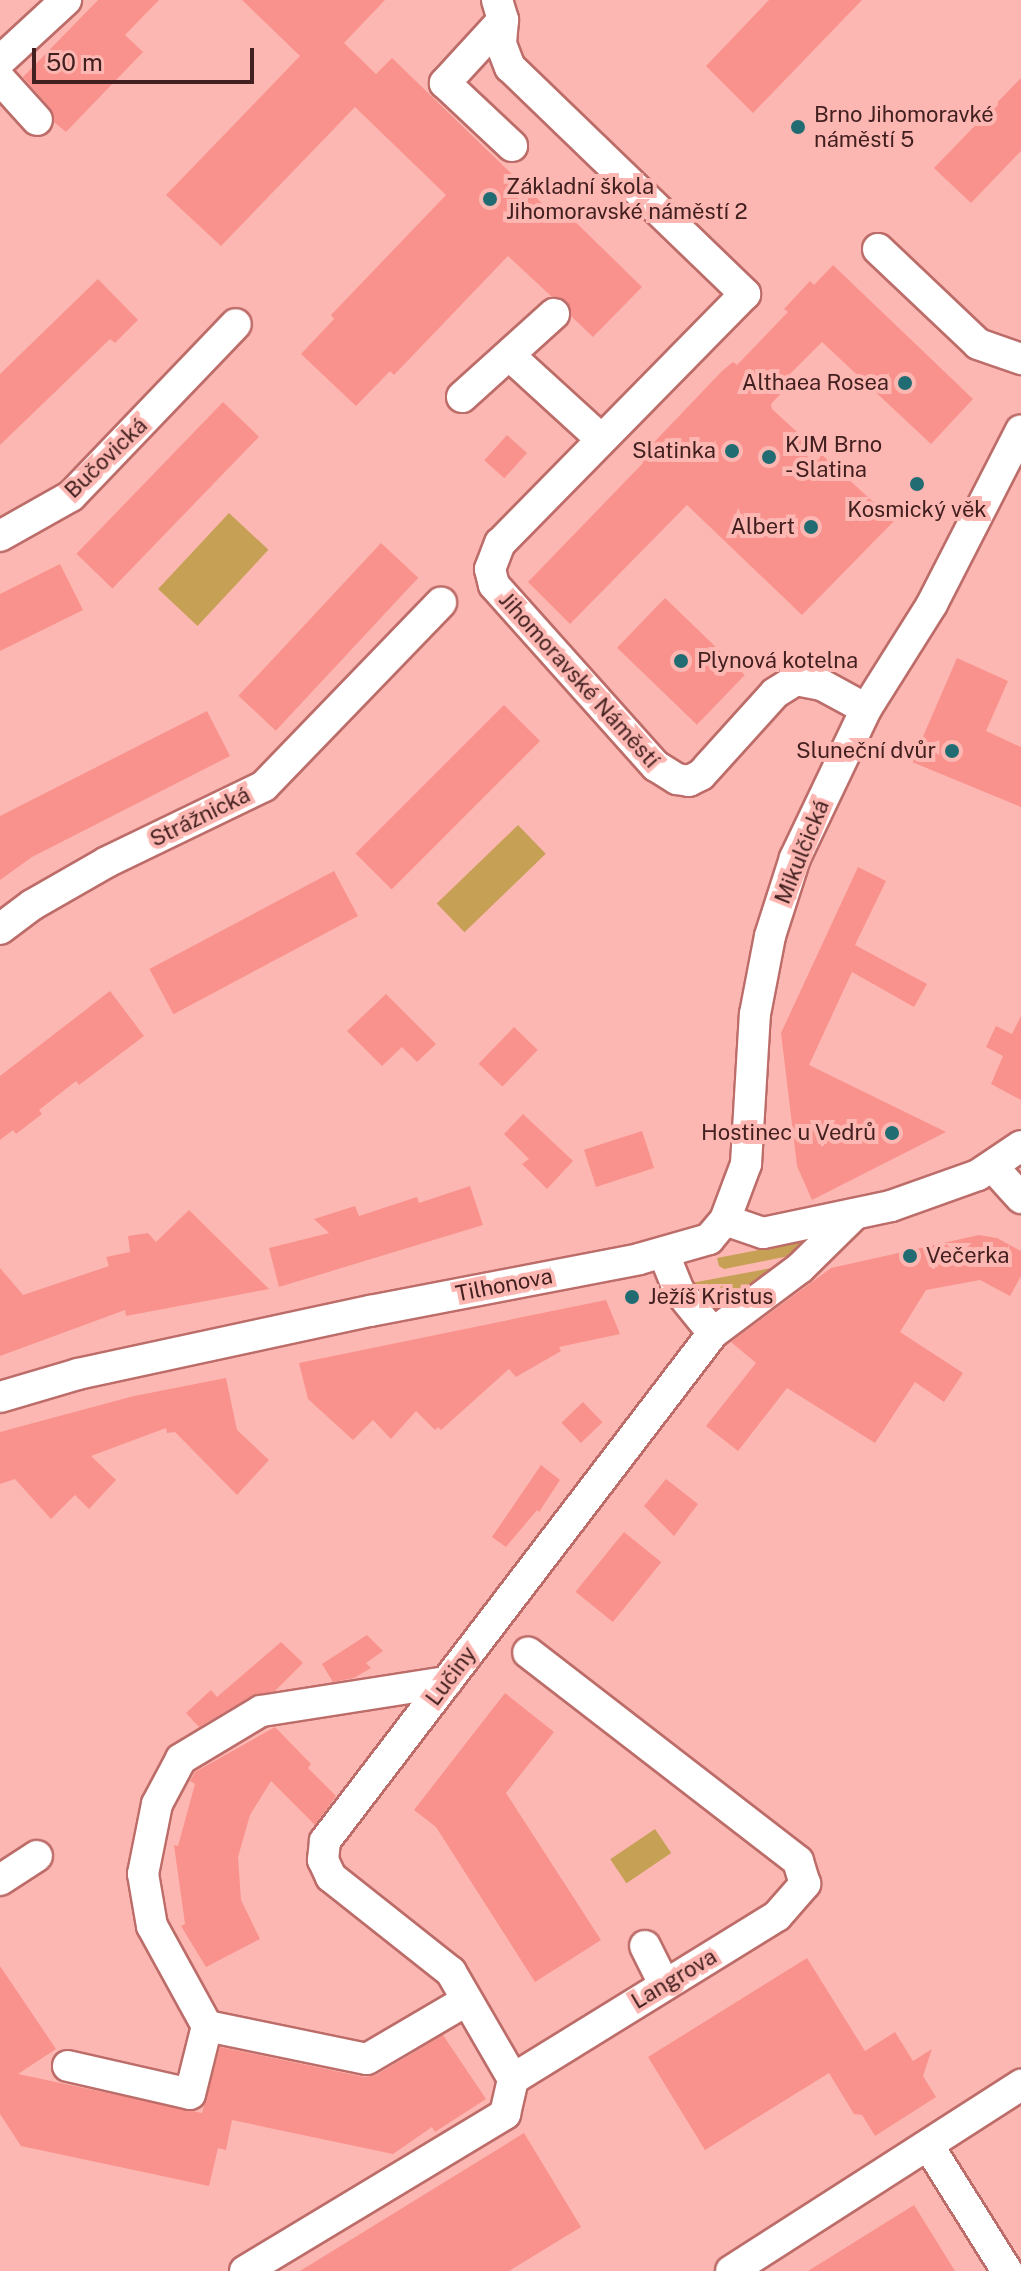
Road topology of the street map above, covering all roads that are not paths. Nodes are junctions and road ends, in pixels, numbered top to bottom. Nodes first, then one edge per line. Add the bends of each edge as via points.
1 (66, 0) edge
2 (500, 10) edge
3 (0, 61) edge
4 (0, 79) edge
5 (37, 120) dead end
6 (512, 146) dead end
7 (878, 249) dead end
8 (554, 314) dead end
9 (236, 324) dead end
10 (509, 355) junction
11 (1021, 359) edge
12 (462, 397) dead end
13 (1021, 430) edge
14 (601, 439) junction
15 (0, 536) edge
16 (441, 603) dead end
17 (866, 709) junction
18 (0, 929) edge
19 (1021, 1146) edge
20 (993, 1167) junction
21 (1021, 1198) edge
22 (855, 1214) junction
23 (725, 1220) junction
24 (664, 1254) junction
25 (713, 1333) junction
26 (0, 1397) edge
27 (528, 1652) dead end
28 (447, 1682) junction
29 (37, 1856) dead end
30 (0, 1880) edge
31 (645, 1946) dead end
32 (664, 1984) junction
33 (466, 2001) junction
34 (207, 2026) junction
35 (68, 2066) dead end
36 (513, 2079) junction
37 (1021, 2085) edge
38 (928, 2145) junction
39 (245, 2271) edge
40 (731, 2271) edge
41 (1007, 2271) edge

1 - 3 street
2 - 6 street via 445,83
2 - 14 street, Jihomoravské Náměstí via 501,44 510,67 745,294
4 - 5 street
7 - 11 street via 978,344
8 - 10 street
9 - 15 street, Bučovická via 71,496
10 - 12 street
10 - 14 street
13 - 17 street, Mikulčická via 932,604
14 - 17 street, Jihomoravské Náměstí via 500,543 490,576 656,766 677,779 695,779 775,693 796,680 814,682
16 - 18 street, Strážnická via 264,786 107,862
17 - 23 street, Mikulčická via 795,858 770,936 755,1014 746,1164
19 - 20 street
20 - 21 street
20 - 22 street via 944,1189
22 - 23 street via 763,1233
22 - 25 street, Lučiny via 800,1268
23 - 24 street, Tilhonova via 709,1239
24 - 25 street via 679,1291
24 - 26 street, Tilhonova via 370,1311 78,1374
25 - 28 street, Lučiny
27 - 32 street, Langrova via 798,1861 805,1884 777,1916
28 - 33 street, Lučiny via 325,1841 323,1860 331,1877 451,1972
28 - 34 street via 261,1711 181,1759 157,1804 143,1874 152,1926
29 - 30 street
31 - 32 street
32 - 36 street, Langrova
33 - 34 street via 367,2059
33 - 36 street, Lučiny
34 - 35 street via 190,2094
36 - 39 street via 505,2114
37 - 38 street
38 - 40 street
38 - 41 street

